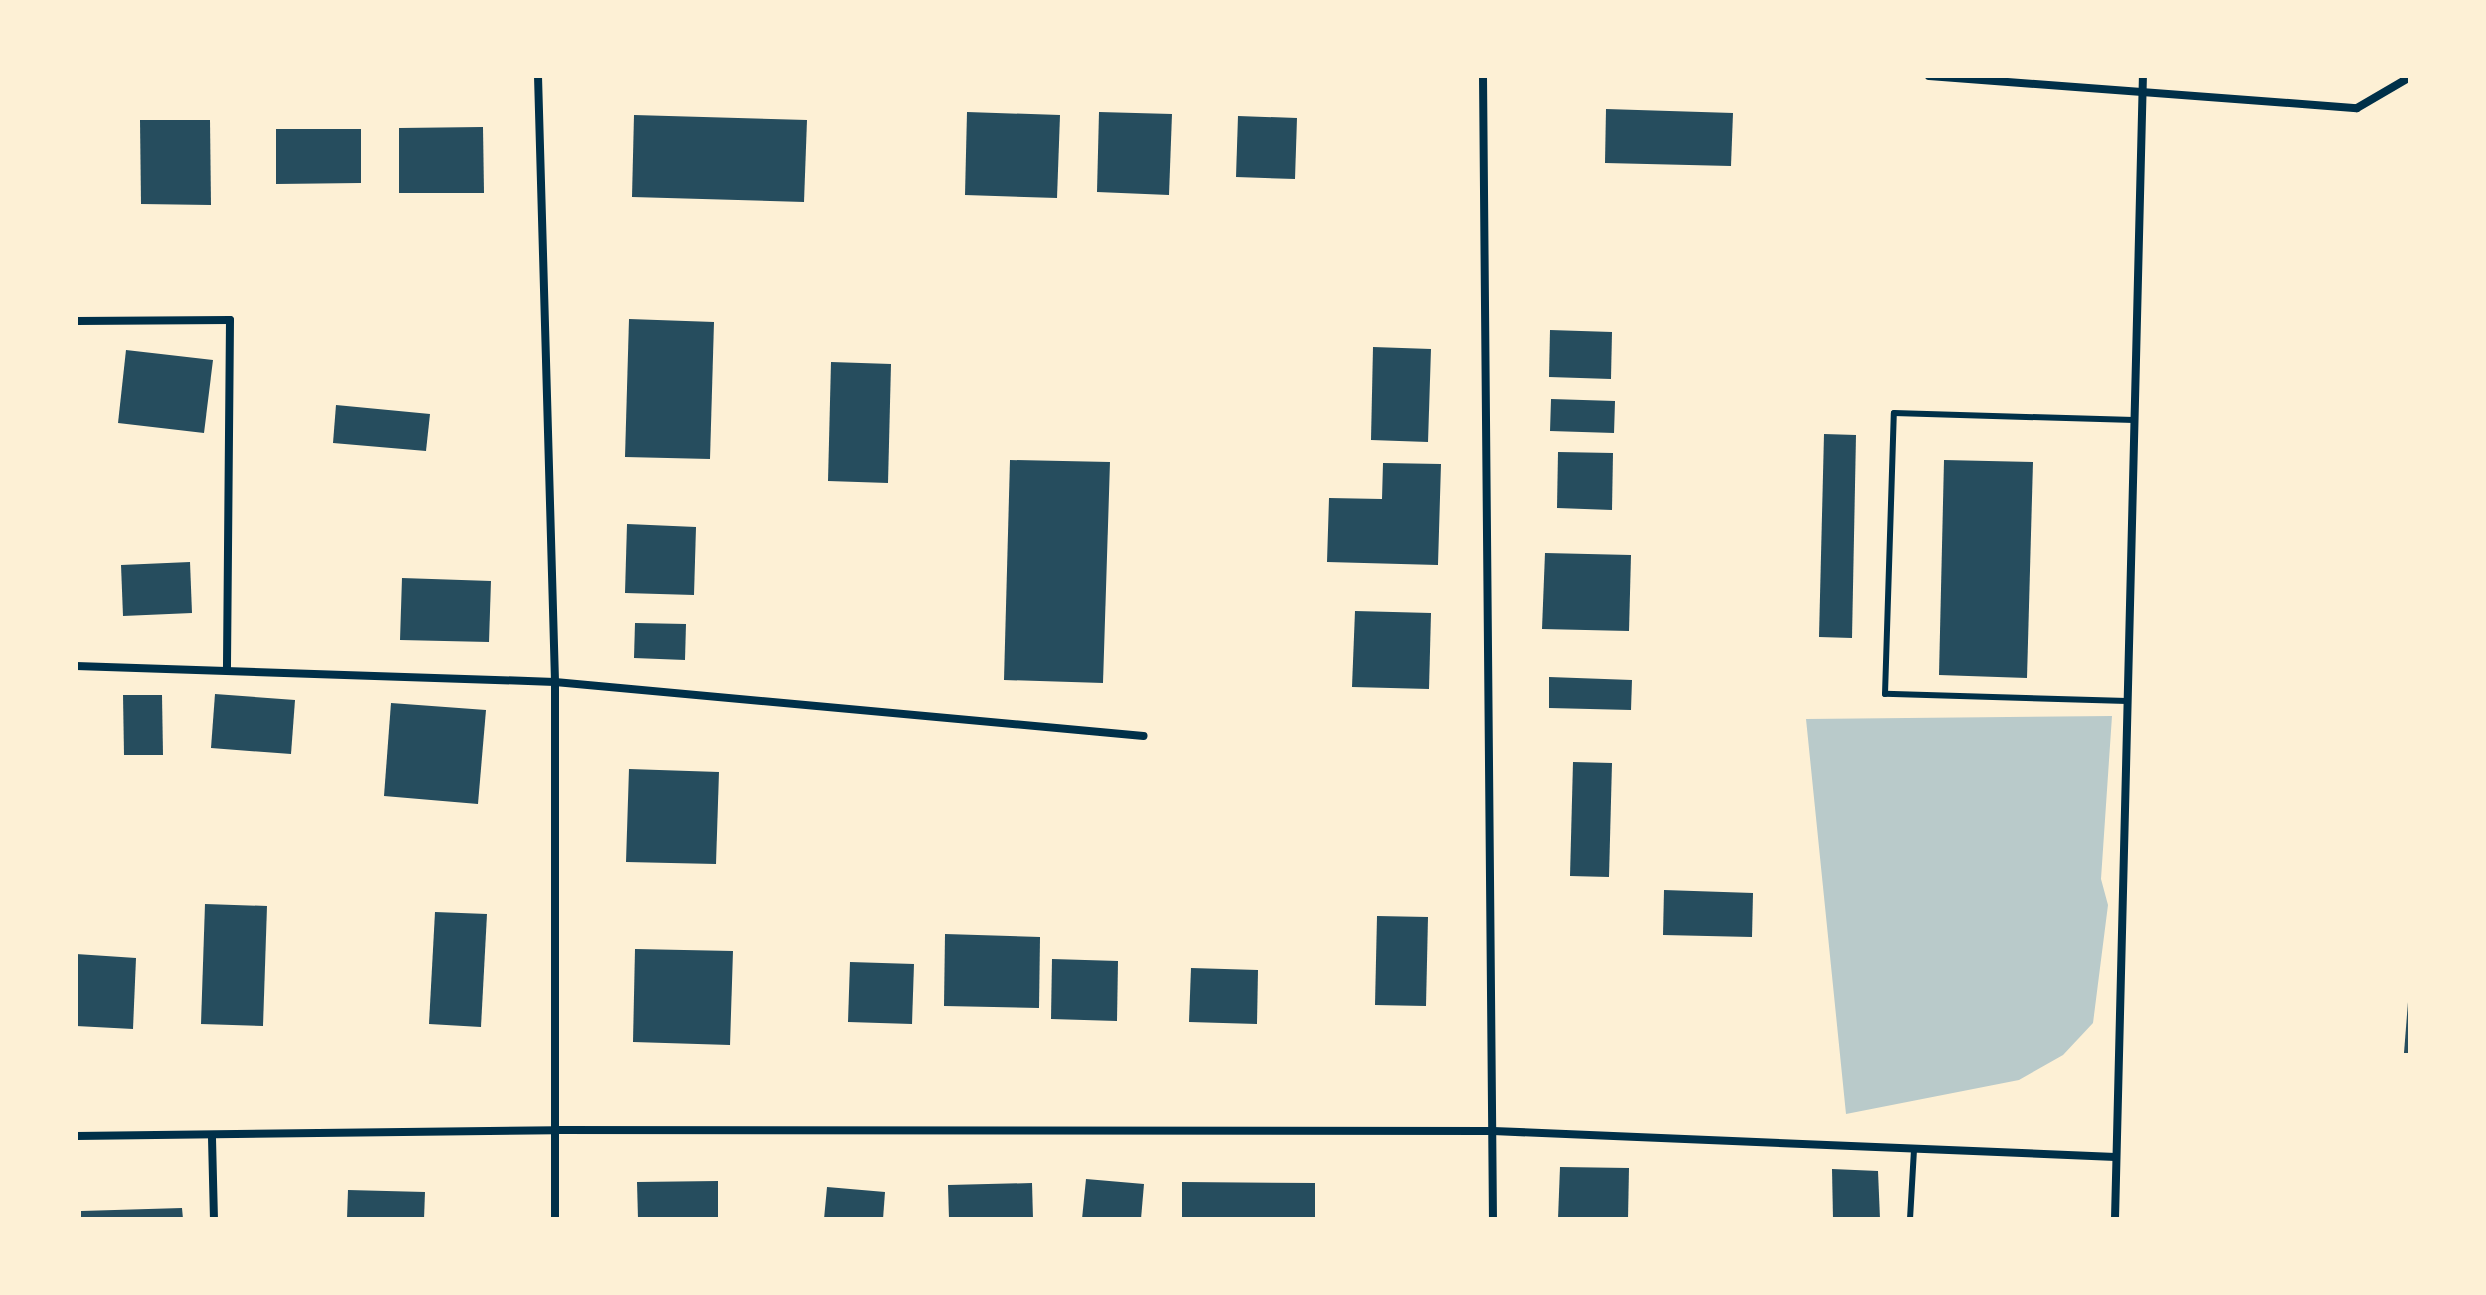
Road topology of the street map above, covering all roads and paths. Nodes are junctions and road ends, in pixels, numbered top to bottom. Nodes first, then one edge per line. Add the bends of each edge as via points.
1 (538, 76) edge
2 (1483, 76) edge
3 (1929, 76) edge
4 (2143, 76) edge
5 (2408, 82) edge
6 (2142, 93) junction
7 (76, 321) edge
8 (2134, 420) junction
9 (76, 666) edge
10 (227, 669) junction
11 (555, 682) junction
12 (2127, 701) junction
13 (1144, 736) dead end
14 (555, 1130) junction
15 (1493, 1131) junction
16 (76, 1136) edge
17 (212, 1138) junction
18 (1914, 1149) junction
19 (2115, 1157) junction
20 (214, 1219) edge
21 (555, 1219) edge
22 (1493, 1219) edge
23 (1910, 1219) edge
24 (2115, 1219) edge

1 - 11 street
2 - 15 street
3 - 6 street
4 - 6 street
5 - 6 street via 2357,108
6 - 8 street
7 - 10 street via 230,320
8 - 12 street
8 - 12 lane via 1894,413 1885,694
9 - 10 street
10 - 11 street
11 - 13 street
11 - 14 street
12 - 19 street
14 - 15 street
14 - 17 street
14 - 21 street
15 - 18 street
15 - 22 street
16 - 17 street
17 - 20 street
18 - 19 street
18 - 23 lane
19 - 24 street

